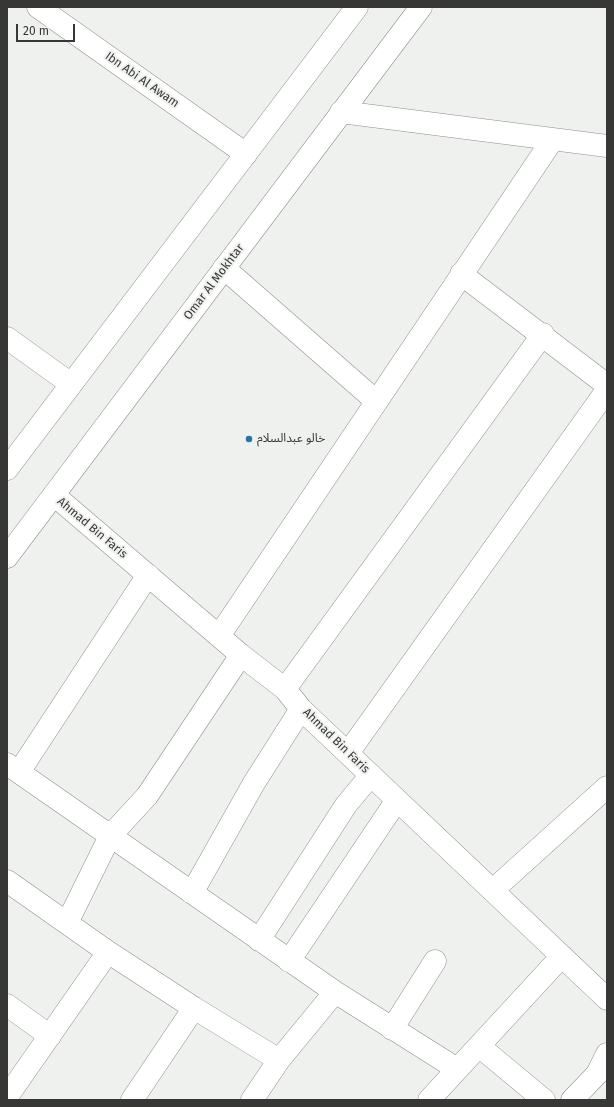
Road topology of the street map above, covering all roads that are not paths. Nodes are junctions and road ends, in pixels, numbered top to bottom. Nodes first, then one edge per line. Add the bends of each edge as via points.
1 (38, 7) edge
2 (357, 7) edge
3 (421, 7) edge
4 (341, 112) junction
5 (552, 139) junction
6 (607, 146) edge
7 (246, 154) junction
8 (224, 268) junction
9 (461, 274) junction
10 (543, 334) junction
11 (7, 338) edge
12 (71, 384) junction
13 (607, 384) edge
14 (607, 390) edge
15 (376, 402) junction
16 (7, 469) edge
17 (54, 495) junction
18 (7, 557) edge
19 (148, 575) junction
20 (219, 636) junction
21 (242, 655) junction
22 (285, 689) junction
23 (301, 709) junction
24 (348, 753) junction
25 (13, 768) edge
26 (371, 775) junction
27 (607, 787) edge
28 (397, 800) junction
29 (110, 836) junction
30 (7, 881) edge
31 (493, 890) junction
32 (192, 893) junction
33 (67, 923) junction
34 (259, 940) junction
35 (108, 952) junction
36 (562, 956) junction
37 (435, 960) dead end
38 (289, 961) junction
39 (334, 992) junction
40 (607, 999) edge
41 (7, 1005) edge
42 (194, 1008) junction
43 (392, 1028) junction
44 (50, 1036) junction
45 (479, 1046) junction
46 (607, 1054) edge
47 (279, 1060) junction
48 (457, 1069) junction
49 (7, 1097) edge
50 (132, 1100) edge
51 (252, 1100) edge
52 (429, 1100) edge
53 (544, 1100) edge
54 (572, 1100) edge

1 - 7 street, Ibn Abi Al Awam
2 - 7 street
3 - 4 street, Omar Al Mokhtar
4 - 5 street
4 - 8 street, Omar Al Mokhtar
5 - 6 street
5 - 9 street
7 - 12 street
8 - 15 street
8 - 17 street, Omar Al Mokhtar
9 - 10 street
9 - 15 street
10 - 13 street
10 - 22 street
11 - 12 street
12 - 16 street
14 - 24 street
15 - 20 street
17 - 18 street, Omar Al Mokhtar
17 - 19 street, Ahmad Bin Faris
19 - 20 street, Ahmad Bin Faris
19 - 25 street
20 - 21 street, Ahmad Bin Faris
21 - 22 street, Ahmad Bin Faris
21 - 29 street via 147,796
22 - 23 street, Ahmad Bin Faris
23 - 24 street, Ahmad Bin Faris
23 - 32 street via 254,783
24 - 26 street, Ahmad Bin Faris
25 - 29 street
26 - 28 street, Ahmad Bin Faris
26 - 34 street via 346,805
27 - 31 street
28 - 31 street, Ahmad Bin Faris
28 - 38 street
29 - 32 street
29 - 33 street
30 - 33 street
31 - 36 street, Ahmad Bin Faris
32 - 34 street
33 - 35 street
34 - 38 street
35 - 42 street
35 - 44 street
36 - 40 street, Ahmad Bin Faris
36 - 45 street
37 - 43 street
38 - 39 street
39 - 43 street
39 - 47 street
41 - 44 street
42 - 47 street
42 - 50 street
43 - 48 street
44 - 49 street
45 - 48 street
45 - 53 street
46 - 54 street via 597,1074
47 - 51 street
48 - 52 street

